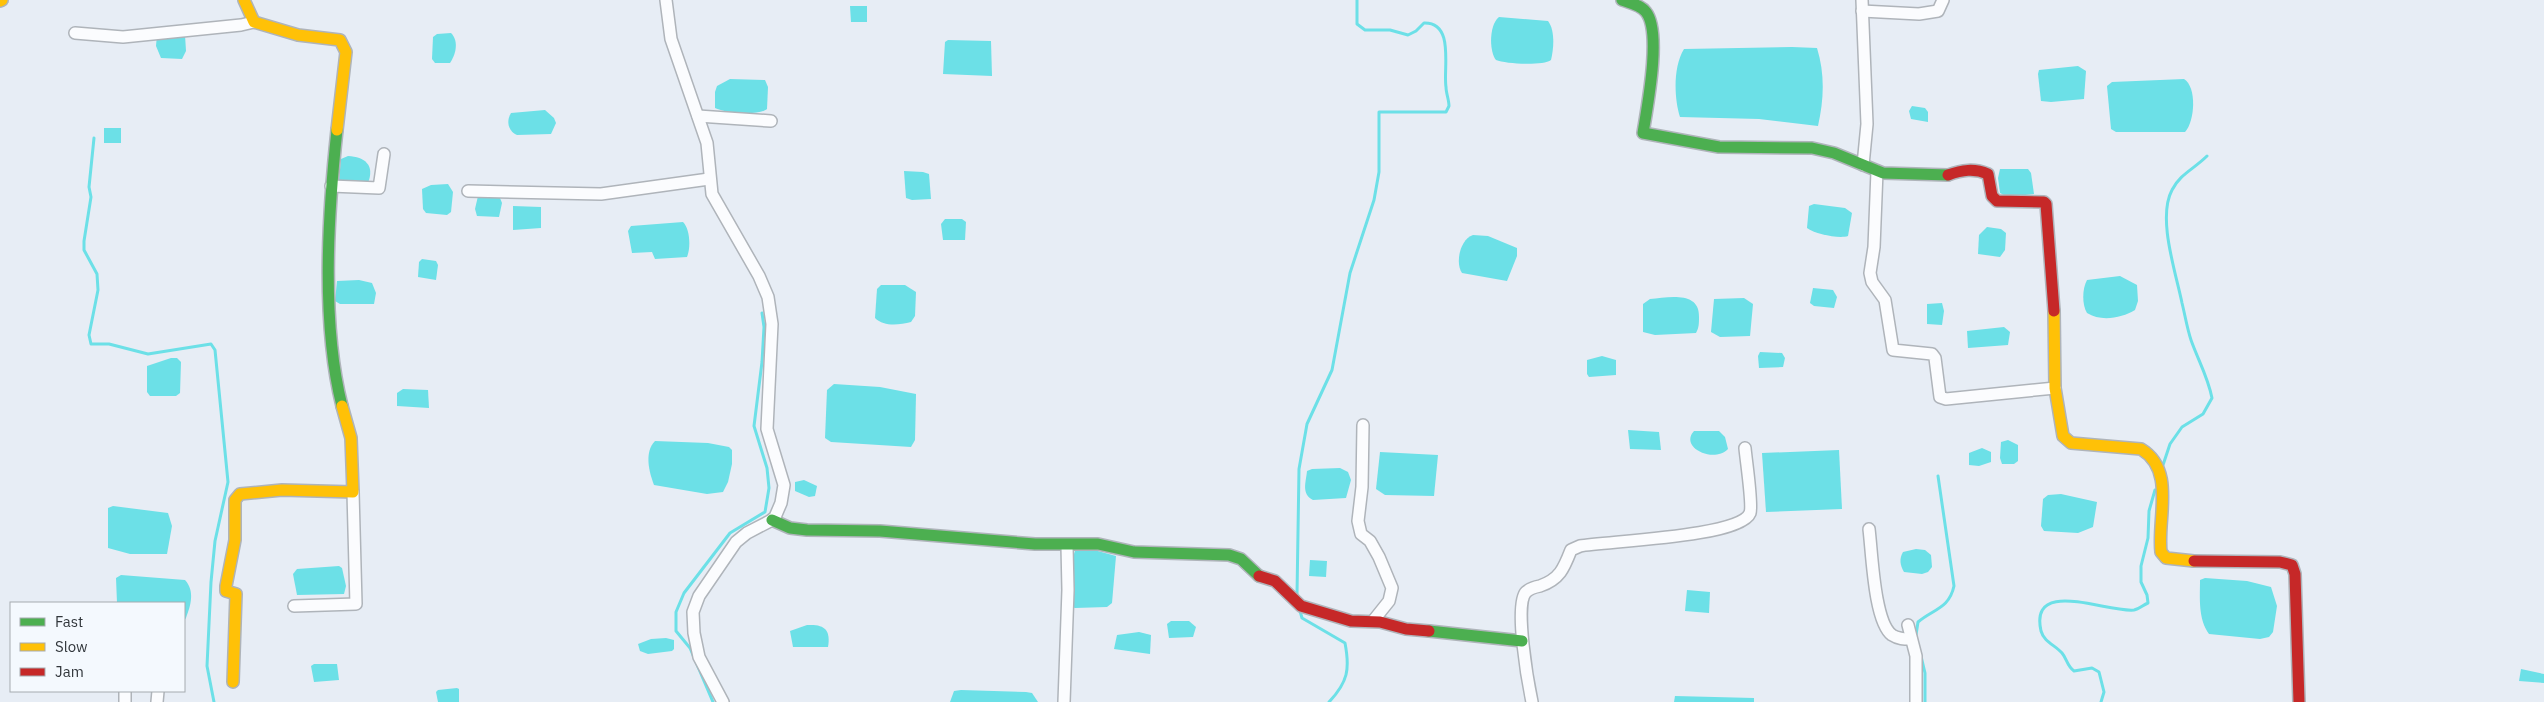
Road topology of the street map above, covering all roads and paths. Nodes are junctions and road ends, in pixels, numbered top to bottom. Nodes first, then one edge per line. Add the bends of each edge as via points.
1 (244, 0) edge
2 (666, 0) edge
3 (1622, 0) edge
4 (1943, 0) edge
5 (1862, 6) edge
6 (254, 22) junction
7 (75, 33) dead end
8 (698, 116) junction
9 (771, 121) dead end
10 (384, 154) dead end
11 (1863, 165) junction
12 (1877, 170) junction
13 (709, 179) junction
14 (331, 186) junction
15 (468, 191) dead end
16 (2055, 388) junction
17 (1363, 425) dead end
18 (1745, 448) dead end
19 (352, 492) junction
20 (772, 520) junction
21 (1869, 529) dead end
22 (1067, 546) junction
23 (294, 606) dead end
24 (1373, 621) junction
25 (1908, 625) dead end
26 (1910, 639) junction
27 (1522, 641) junction
28 (233, 682) dead end
29 (723, 702) edge
30 (1064, 702) edge
31 (1532, 702) edge
32 (1916, 702) edge
33 (2298, 702) edge

1 - 6 street
2 - 8 street via 671,39
3 - 11 street via 1648,12 1651,20 1652,56 1643,133 1719,147 1812,148
4 - 5 street via 1938,11 1929,12 1890,14
5 - 11 street via 1867,124
6 - 7 street via 124,37
6 - 14 street via 298,35 340,40 346,52
8 - 9 street
8 - 13 street via 707,143
10 - 14 street via 379,188
11 - 12 street
12 - 16 street via 1945,176 1980,170 1988,174 1992,196 1997,201 2046,204 2055,330
12 - 16 street via 1870,273 1872,282 1885,300 1893,350 1932,354 1940,397 1946,399
13 - 15 street via 601,194
13 - 20 street via 712,194 755,270 771,309 773,346 767,429 784,484 781,503
14 - 19 street via 331,346 341,404 351,438
16 - 33 street via 2063,436 2068,442 2141,449 2156,460 2162,492 2160,544 2166,558 2292,565 2295,574
17 - 24 street via 1358,521 1361,534 1370,541 1392,588 1389,601
18 - 27 street via 1751,510 1747,519 1704,533 1610,541 1574,548 1559,576 1529,589 1522,597
19 - 23 street via 356,604
19 - 28 street via 264,492 240,494 235,500 234,540 226,586 226,590 236,594
20 - 22 street via 790,528 807,530
20 - 29 street via 736,542 695,603 696,646
21 - 26 street via 1885,627 1898,639
22 - 24 street via 1098,544 1134,552 1229,555 1241,559 1260,577 1275,581 1301,606 1351,621
22 - 30 street
24 - 27 street via 1406,629
25 - 26 street
26 - 32 street via 1916,656
27 - 31 street

